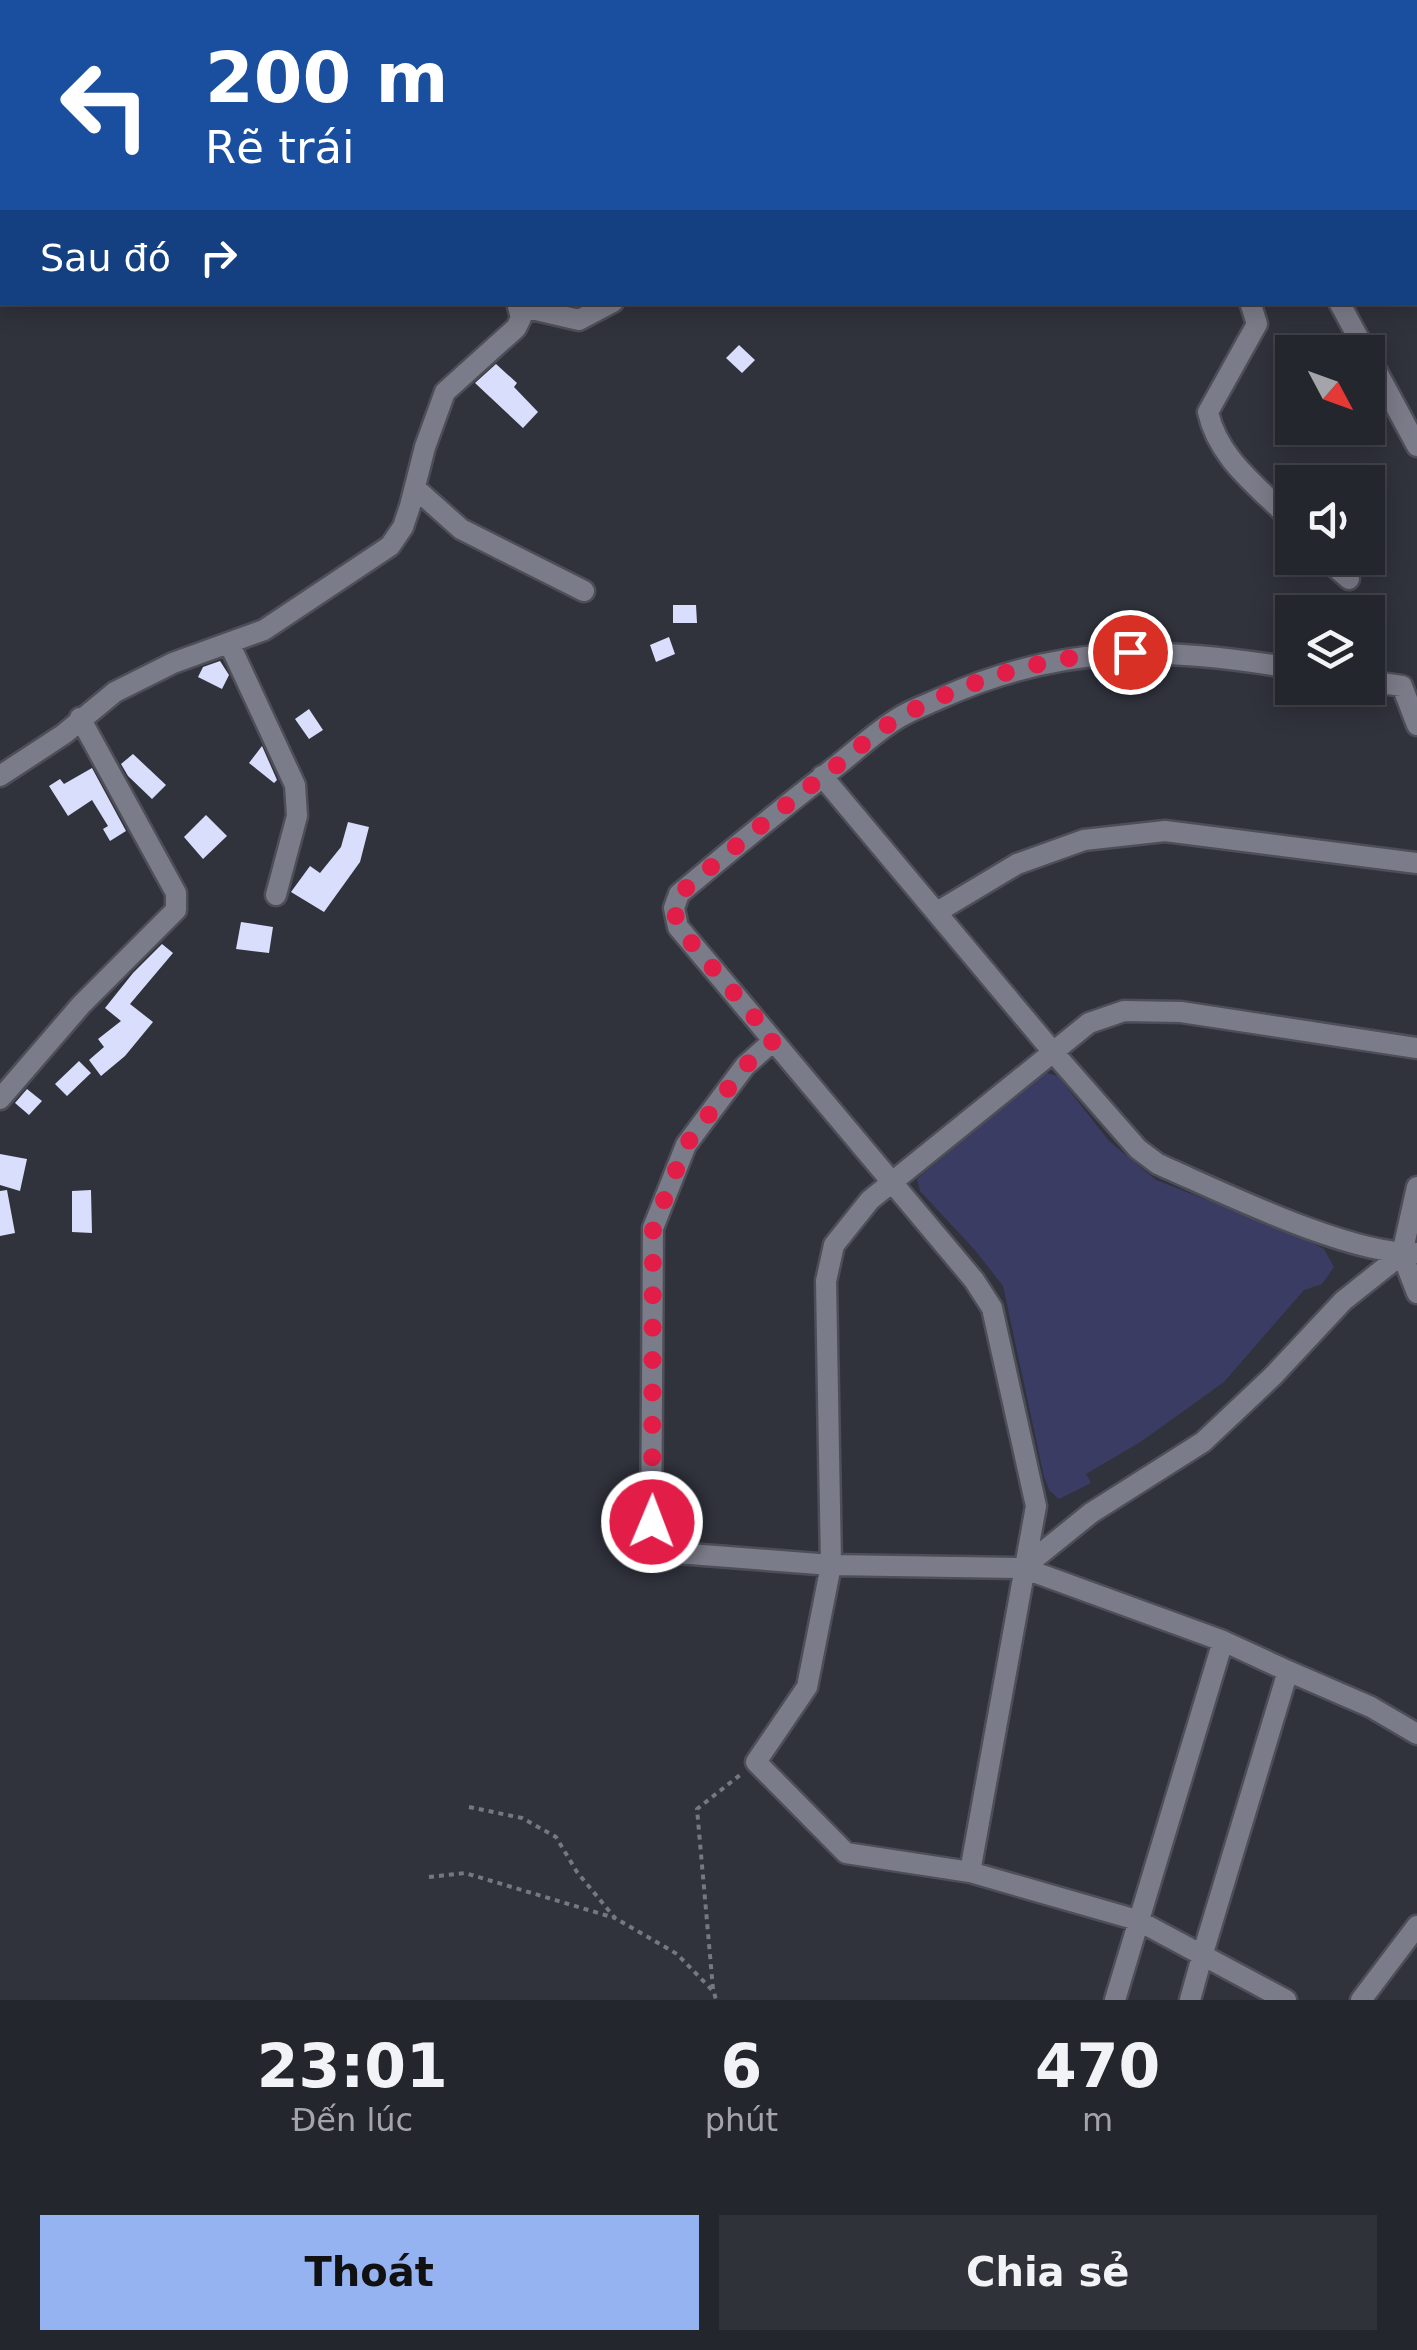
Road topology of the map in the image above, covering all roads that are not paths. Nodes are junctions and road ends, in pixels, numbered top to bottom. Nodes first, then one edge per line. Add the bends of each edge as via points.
1 (518, 305) edge
2 (522, 305) edge
3 (607, 305) edge
4 (1251, 305) edge
5 (1341, 305) edge
6 (1357, 335) edge
7 (1385, 387) edge
8 (1417, 446) edge
9 (415, 488) junction
10 (1275, 504) edge
11 (1344, 575) edge
12 (1349, 579) dead end
13 (584, 591) dead end
14 (229, 643) junction
15 (1275, 666) edge
16 (1385, 683) edge
17 (80, 718) junction
18 (1417, 725) edge
19 (0, 776) edge
20 (822, 776) junction
21 (1417, 864) edge
22 (276, 895) dead end
23 (937, 912) junction
24 (774, 1040) junction
25 (1417, 1048) edge
26 (1053, 1052) junction
27 (0, 1098) edge
28 (892, 1181) junction
29 (1417, 1187) edge
30 (1410, 1254) edge
31 (1417, 1293) edge
32 (832, 1564) junction
33 (1024, 1568) junction
34 (1223, 1640) junction
35 (1288, 1671) junction
36 (1417, 1734) edge
37 (970, 1872) junction
38 (1137, 1920) junction
39 (1417, 1926) edge
40 (1203, 1953) junction
41 (1115, 2000) edge
42 (1190, 2000) edge
43 (1286, 2000) edge
44 (1361, 2000) edge

1 - 9 street via 516,328 444,392
2 - 3 street via 579,320
4 - 10 street via 1257,324 1208,412 1224,453
5 - 6 street
7 - 8 street
9 - 13 street via 461,530
9 - 14 street via 390,546 264,630
11 - 12 street
14 - 17 street via 115,692
14 - 22 street via 295,785 297,816
15 - 20 street via 1158,652 1031,665 899,717
16 - 18 street via 1402,686
17 - 19 street
17 - 27 street via 176,892 176,910
20 - 23 street
20 - 24 street via 679,894 674,908 678,927
21 - 23 street via 1165,831 1084,840 1017,864
23 - 26 street
24 - 28 street
24 - 32 street via 745,1066 686,1145 653,1228 650,1551
25 - 26 street via 1181,1012 1124,1012 1089,1023
26 - 28 street
26 - 30 street via 1158,1164 1350,1242
28 - 32 street via 834,1244 826,1281
28 - 33 street via 992,1308 1036,1506
29 - 30 street
30 - 31 street
30 - 33 street via 1343,1301 1203,1442 1092,1513
32 - 33 street
32 - 37 street via 808,1686 756,1762 846,1853
33 - 34 street
33 - 37 street
34 - 35 street
34 - 38 street
35 - 36 street
35 - 40 street
37 - 38 street
38 - 40 street
38 - 41 street
39 - 44 street
40 - 42 street
40 - 43 street

